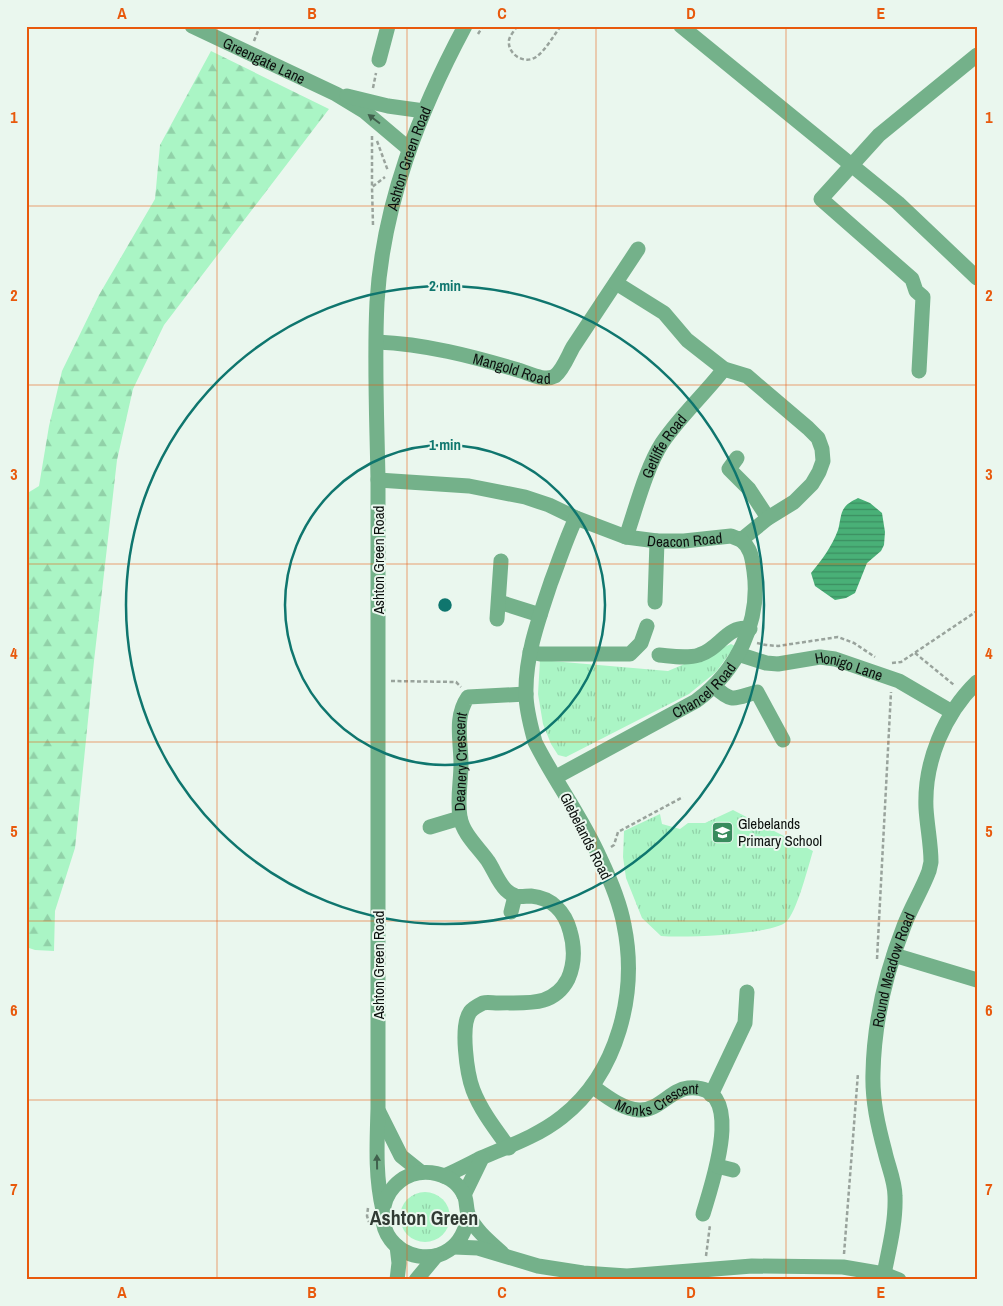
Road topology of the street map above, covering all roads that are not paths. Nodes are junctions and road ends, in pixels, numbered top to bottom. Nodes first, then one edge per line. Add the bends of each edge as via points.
1 (192, 26) edge
2 (388, 26) edge
3 (464, 26) edge
4 (681, 26) edge
5 (977, 55) edge
6 (379, 60) road end
7 (336, 94) junction
8 (424, 111) junction
9 (409, 149) junction
10 (852, 165) junction
11 (638, 249) dead end
12 (977, 278) edge
13 (616, 283) junction
14 (377, 342) junction
15 (724, 369) junction
16 (919, 371) dead end
17 (738, 458) dead end
18 (378, 480) junction
19 (576, 518) junction
20 (768, 518) junction
21 (626, 537) junction
22 (741, 540) junction
23 (657, 541) junction
24 (501, 561) dead end
25 (499, 602) junction
26 (655, 602) dead end
27 (540, 615) junction
28 (497, 619) dead end
29 (647, 626) dead end
30 (748, 634) junction
31 (530, 652) junction
32 (738, 654) junction
33 (659, 655) dead end
34 (977, 682) edge
35 (715, 687) junction
36 (526, 694) junction
37 (952, 712) junction
38 (783, 740) dead end
39 (556, 777) junction
40 (460, 818) junction
41 (430, 827) dead end
42 (516, 896) junction
43 (511, 912) dead end
44 (894, 956) junction
45 (977, 980) edge
46 (748, 992) dead end
47 (592, 1086) junction
48 (711, 1095) junction
49 (378, 1109) junction
50 (509, 1148) junction
51 (482, 1158) junction
52 (717, 1166) junction
53 (733, 1170) dead end
54 (420, 1172) junction
55 (444, 1176) junction
56 (464, 1196) junction
57 (383, 1210) junction
58 (703, 1214) road end
59 (468, 1216) junction
60 (397, 1246) junction
61 (454, 1247) junction
62 (436, 1256) junction
63 (507, 1257) junction
64 (884, 1274) junction
65 (861, 1275) edge
66 (627, 1278) edge
67 (397, 1280) edge
68 (416, 1280) edge
69 (899, 1280) edge

1 - 7 street, Greengate Lane
2 - 6 street
3 - 8 street, Ashton Green Road
4 - 10 street
5 - 10 street via 879,135
7 - 8 street, Greengate Lane
9 -> 7 street, Greengate Lane via 364,111
8 - 9 street, Ashton Green Road
9 - 14 street, Ashton Green Road via 383,252 377,302
10 - 12 street via 898,203
10 - 16 street via 820,198 912,279 916,291 924,297
11 - 13 street, Mangold Road
13 - 14 street, Mangold Road via 561,369 550,378 438,350
13 - 15 street via 664,313 687,340
14 - 18 street, Ashton Green Road
15 - 20 street, Deacon Road via 747,376 808,428 818,438 822,449 823,461 812,484 794,502
15 - 21 street, Getliffe Road via 661,444
17 - 20 street via 729,469 749,489
18 - 19 street, Deacon Road via 469,486 550,505
18 - 49 street, Ashton Green Road
19 - 21 street, Deacon Road
19 - 27 street, Glebelands Road
20 - 22 street, Deacon Road
21 - 23 street, Deacon Road
22 - 23 street, Deacon Road via 731,536 700,541
22 - 30 street, Chancel Road via 751,554 756,585
23 - 26 street
24 - 25 street
25 - 27 street
25 - 28 street
27 - 31 street, Glebelands Road
29 - 31 street via 641,643 630,654
30 - 32 street, Chancel Road
30 - 33 street via 743,628 734,630 698,656
31 - 36 street, Glebelands Road
32 - 35 street, Chancel Road
32 - 37 street, Honigo Lane via 778,664 820,657 892,671 899,681
34 - 37 street, Round Meadow Road
35 - 38 street via 732,699 757,692
35 - 39 street, Chancel Road via 696,701
36 - 39 street, Glebelands Road via 535,742
36 - 40 street, Deanery Crescent via 468,698 462,705 459,718
37 - 44 street, Round Meadow Road via 932,759 926,786 930,871 904,924
39 - 47 street, Glebelands Road via 608,876 628,947 628,981 618,1034 608,1060
40 - 41 street
40 - 42 street, Deanery Crescent via 467,835 506,890
42 - 43 street
42 - 50 street via 549,901 562,912 570,931 574,966 566,983 555,995 541,1002 483,1003 465,1007 467,1064 473,1089
44 - 45 street
44 - 64 street, Round Meadow Road via 881,1007 873,1073 878,1129 895,1194 893,1227
46 - 48 street via 745,1023
47 - 48 street, Monks Crescent via 626,1107 640,1110 653,1108 686,1088
47 - 50 street, Glebelands Road via 562,1117
48 - 52 street, Monks Crescent via 722,1109
49 - 54 street, Ashton Green Road via 401,1156
57 -> 49 street, Ashton Green Road via 376,1162
50 - 51 street, Glebelands Road
51 - 55 street, Glebelands Road
51 - 56 street
52 - 53 street
52 - 58 street, Monks Crescent
54 - 55 street
54 - 57 street via 400,1180 392,1188
55 - 56 street via 457,1185
56 - 59 street
57 - 60 street, Ashton Green Road via 386,1230
59 - 61 street via 467,1227
59 - 63 street
60 - 62 street via 411,1255
60 - 67 street, Ashton Green Road
61 - 62 street
61 - 63 street via 478,1248
62 - 68 street
63 - 66 street via 547,1267
64 - 65 street
64 - 69 street
65 - 66 street via 843,1267 752,1266

